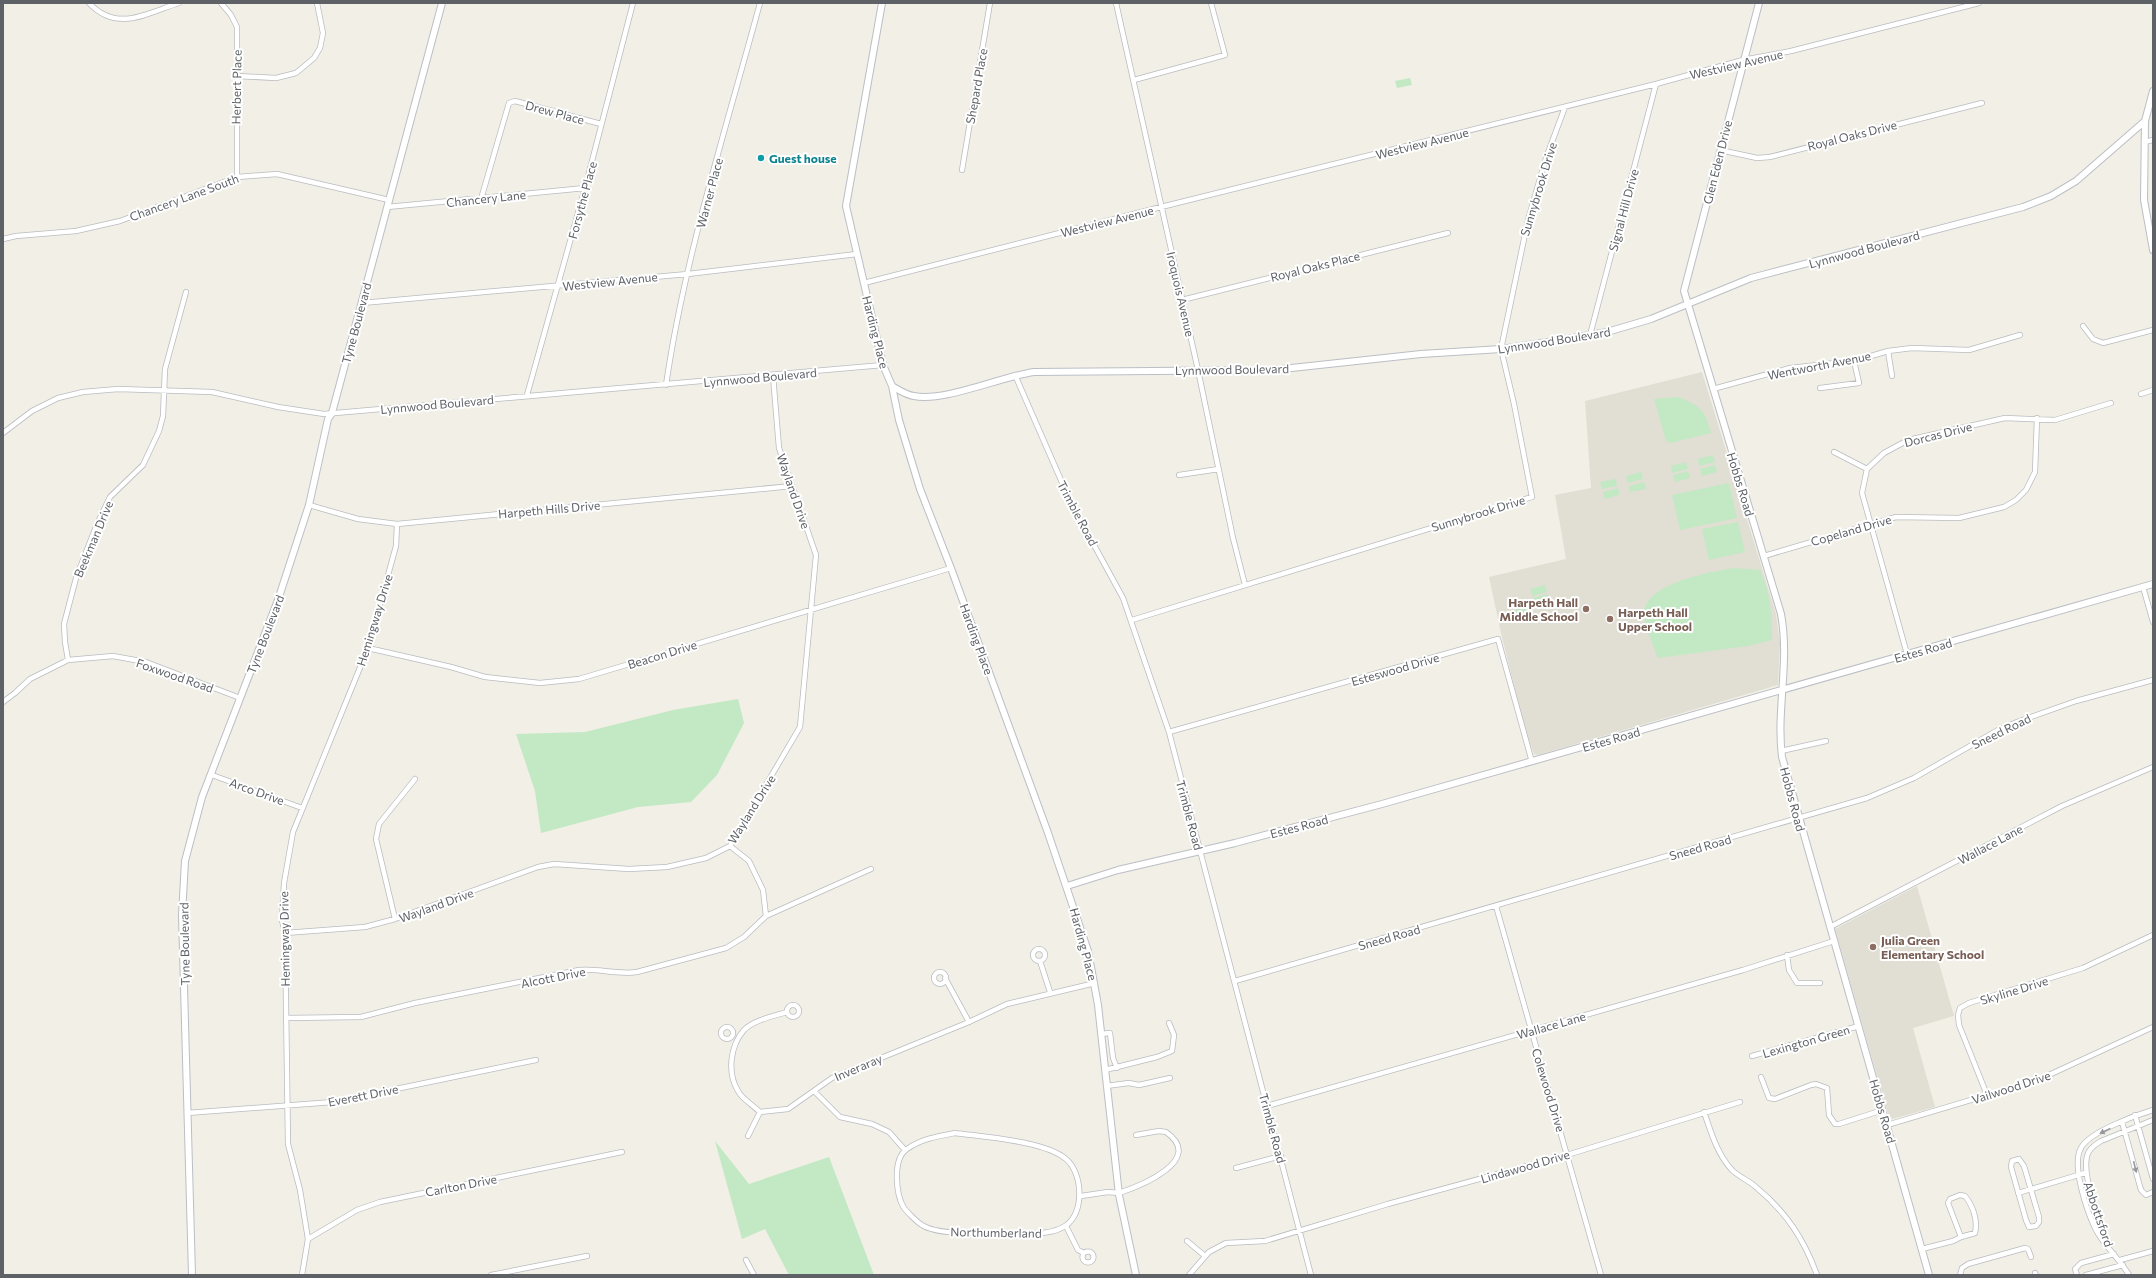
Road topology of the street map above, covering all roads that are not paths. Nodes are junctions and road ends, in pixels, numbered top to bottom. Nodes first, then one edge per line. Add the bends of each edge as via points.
1 (89, 3) edge
2 (179, 3) edge
3 (221, 3) edge
4 (317, 3) edge
5 (442, 3) edge
6 (633, 3) edge
7 (760, 3) edge
8 (882, 3) edge
9 (990, 3) edge
10 (1116, 3) edge
11 (1211, 3) edge
12 (1759, 3) edge
13 (1979, 3) edge
14 (1743, 60) junction
15 (237, 76) junction
16 (1134, 80) junction
17 (1656, 84) junction
18 (2153, 91) edge
19 (1982, 103) dead end
20 (1565, 107) junction
21 (2145, 121) junction
22 (601, 124) junction
23 (2153, 140) edge
24 (2144, 142) junction
25 (1720, 150) junction
26 (962, 170) dead end
27 (236, 177) junction
28 (585, 188) junction
29 (481, 199) junction
30 (389, 200) junction
31 (1161, 207) junction
32 (387, 208) junction
33 (1448, 233) dead end
34 (3, 239) edge
35 (2153, 250) edge
36 (857, 254) junction
37 (688, 274) junction
38 (864, 283) junction
39 (558, 286) junction
40 (186, 292) dead end
41 (1182, 300) junction
42 (362, 303) junction
43 (1686, 304) junction
44 (1692, 320) joint
45 (2083, 326) dead end
46 (2153, 330) edge
47 (1590, 335) junction
48 (2020, 335) dead end
49 (1501, 349) junction
50 (1888, 351) junction
51 (1854, 361) junction
52 (883, 366) junction
53 (1198, 370) junction
54 (1015, 375) junction
55 (773, 376) junction
56 (1892, 376) dead end
57 (666, 384) junction
58 (892, 386) junction
59 (1820, 388) dead end
60 (1713, 389) junction
61 (163, 390) junction
62 (2153, 390) edge
63 (2141, 394) dead end
64 (527, 395) junction
65 (2111, 403) dead end
66 (332, 413) junction
67 (2037, 418) junction
68 (3, 433) edge
69 (1834, 452) dead end
70 (1219, 469) junction
71 (1867, 469) junction
72 (1179, 475) dead end
73 (792, 486) junction
74 (308, 505) junction
75 (397, 524) junction
76 (1869, 524) junction
77 (1764, 556) junction
78 (951, 568) junction
79 (2153, 584) edge
80 (1246, 585) junction
81 (2143, 587) junction
82 (812, 608) junction
83 (1132, 620) junction
84 (2153, 622) edge
85 (368, 648) junction
86 (1907, 654) junction
87 (68, 660) junction
88 (2153, 680) edge
89 (1784, 689) junction
90 (240, 698) junction
91 (3, 702) edge
92 (1169, 732) junction
93 (1826, 741) dead end
94 (1781, 751) junction
95 (1532, 762) junction
96 (2153, 767) edge
97 (212, 775) junction
98 (415, 778) dead end
99 (302, 808) junction
100 (1798, 819) junction
101 (730, 846) junction
102 (1200, 851) junction
103 (871, 869) dead end
104 (1067, 886) junction
105 (1496, 906) junction
106 (766, 916) junction
107 (395, 919) junction
108 (1830, 927) junction
109 (286, 933) junction
110 (2153, 935) edge
111 (1834, 941) junction
112 (1787, 955) junction
113 (1040, 961) dead end
114 (945, 978) dead end
115 (1235, 981) junction
116 (1095, 983) junction
117 (1820, 983) dead end
118 (1050, 992) junction
119 (787, 1012) dead end
120 (286, 1018) junction
121 (969, 1022) junction
122 (1169, 1023) dead end
123 (1859, 1026) junction
124 (2153, 1027) edge
125 (1531, 1030) junction
126 (1101, 1034) junction
127 (732, 1036) dead end
128 (739, 1040) junction
129 (1752, 1056) dead end
130 (536, 1060) dead end
131 (1117, 1068) junction
132 (1105, 1070) junction
133 (1761, 1077) dead end
134 (1170, 1078) dead end
135 (1106, 1086) junction
136 (814, 1090) junction
137 (1987, 1095) junction
138 (1740, 1102) dead end
139 (286, 1105) junction
140 (1268, 1106) junction
141 (1883, 1110) junction
142 (2153, 1110) edge
143 (760, 1112) junction
144 (1704, 1112) junction
145 (187, 1113) junction
146 (2135, 1115) junction
147 (2153, 1120) edge
148 (2122, 1122) junction
149 (1887, 1125) junction
150 (2138, 1125) junction
151 (2125, 1130) junction
152 (1136, 1135) dead end
153 (748, 1136) dead end
154 (905, 1150) junction
155 (622, 1152) dead end
156 (1567, 1155) junction
157 (1281, 1156) junction
158 (1236, 1168) dead end
159 (2085, 1173) junction
160 (2077, 1175) junction
161 (2153, 1179) edge
162 (2032, 1188) junction
163 (2153, 1192) edge
164 (1119, 1193) junction
165 (2018, 1193) junction
166 (1081, 1196) junction
167 (1066, 1226) junction
168 (1301, 1231) junction
169 (1961, 1237) junction
170 (308, 1239) junction
171 (1187, 1240) dead end
172 (1922, 1249) junction
173 (2153, 1250) edge
174 (1084, 1253) dead end
175 (2114, 1254) junction
176 (587, 1256) dead end
177 (1205, 1256) junction
178 (2031, 1257) dead end
179 (746, 1260) dead end
180 (2122, 1262) junction
181 (1927, 1274) edge
182 (192, 1275) edge
183 (302, 1275) edge
184 (491, 1275) edge
185 (754, 1275) edge
186 (1136, 1275) edge
187 (1189, 1275) edge
188 (1311, 1275) edge
189 (1601, 1275) edge
190 (1817, 1275) edge
191 (1960, 1275) edge
192 (2077, 1275) edge
193 (2086, 1275) edge
194 (2129, 1275) edge

1 - 2 street via 108,18 130,19
3 - 15 street, Herbert Place via 231,15 236,28
4 - 15 street via 322,38 314,58 296,73 276,78
5 - 30 street, Tyne Boulevard
6 - 22 street, Forsythe Place
7 - 37 street, Warner Place
8 - 36 street, Harding Place via 846,206
9 - 26 street, Shepard Place
10 - 16 street, Iroquois Avenue
11 - 16 street via 1225,55
12 - 14 street, Glen Eden Drive
13 - 14 street, Westview Avenue via 1791,51
14 - 17 street, Westview Avenue
14 - 25 street, Glen Eden Drive
15 - 27 street, Herbert Place
16 - 31 street, Iroquois Avenue
17 - 20 street, Westview Avenue
17 - 47 street, Signal Hill Drive
18 - 21 street
19 - 25 street, Royal Oaks Drive via 1770,157 1757,158
20 - 31 street, Westview Avenue
20 - 49 street, Sunnybrook Drive via 1546,158 1528,220
21 - 24 street
21 - 43 street, Lynnwood Boulevard via 2076,181 2051,196 2023,207 1751,278
22 - 28 street, Forsythe Place
22 - 29 street, Drew Place via 515,101 509,103
23 - 24 street
24 - 35 street via 2144,200
25 - 43 street, Glen Eden Drive via 1684,291
27 - 30 street, Chancery Lane South via 277,174
27 - 34 street, Chancery Lane South via 120,221 76,232
28 - 29 street, Chancery Lane
28 - 39 street, Forsythe Place
29 - 32 street, Chancery Lane
30 - 32 street, Tyne Boulevard
31 - 38 street, Westview Avenue
31 - 41 street, Iroquois Avenue
32 - 42 street, Tyne Boulevard
33 - 41 street, Royal Oaks Place
36 - 37 street, Westview Avenue
36 - 38 street, Harding Place
37 - 39 street, Westview Avenue
37 - 57 street, Warner Place via 674,331
38 - 52 street, Harding Place
39 - 42 street, Westview Avenue
39 - 64 street, Forsythe Place
40 - 61 street, Beekman Drive via 169,351
41 - 53 street, Iroquois Avenue
42 - 66 street, Tyne Boulevard
43 - 44 street, Glen Eden Drive
43 - 47 street, Lynnwood Boulevard via 1649,320
44 - 60 street, Hobbs Road
45 - 46 street via 2093,339 2103,343
47 - 49 street, Lynnwood Boulevard
48 - 50 street, Wentworth Avenue via 1969,350 1912,348
49 - 53 street, Lynnwood Boulevard via 1421,354 1274,370
49 - 80 street, Sunnybrook Drive via 1532,497
50 - 51 street, Wentworth Avenue
50 - 56 street
51 - 59 street via 1859,383
51 - 60 street, Wentworth Avenue via 1790,368
52 - 55 street, Lynnwood Boulevard
52 - 58 street, Harding Place
53 - 54 street, Lynnwood Boulevard via 1044,372
53 - 70 street, Iroquois Avenue
54 - 58 street, Lynnwood Boulevard via 931,397 909,395
54 - 83 street, Trimble Road via 1061,481 1103,558
55 - 57 street, Lynnwood Boulevard
55 - 73 street, Wayland Drive via 779,448
57 - 64 street, Lynnwood Boulevard
58 - 78 street, Harding Place via 899,420 920,489
60 - 77 street, Hobbs Road
61 - 66 street, Lynnwood Boulevard via 212,392 278,407
61 - 68 street, Lynnwood Boulevard via 118,389 82,392 58,398 32,411
61 - 87 street, Beekman Drive via 163,416 159,431 143,465 110,498 76,578 64,624
62 - 63 street
64 - 66 street, Lynnwood Boulevard
65 - 67 street, Dorcas Drive via 2055,420
66 - 74 street, Tyne Boulevard via 328,419
67 - 71 street, Dorcas Drive via 2005,418 1908,440 1884,453
67 - 76 street, Copeland Drive via 2035,472 2026,490 2016,500 2004,507 1959,518 1896,517
69 - 71 street
70 - 72 street
70 - 80 street, Iroquois Avenue via 1233,538
71 - 76 street via 1862,493
73 - 75 street, Harpeth Hills Drive
73 - 82 street, Wayland Drive via 816,555
74 - 75 street, Harpeth Hills Drive via 358,519
74 - 90 street, Tyne Boulevard via 278,600
75 - 85 street, Hemingway Drive via 396,546
76 - 77 street, Copeland Drive
76 - 86 street
77 - 89 street, Hobbs Road via 1784,632
78 - 82 street, Beacon Drive
78 - 104 street, Harding Place
79 - 81 street, Estes Road
80 - 83 street, Sunnybrook Drive
81 - 84 street
81 - 86 street, Estes Road
82 - 85 street, Beacon Drive via 579,679 539,683 485,677
82 - 101 street, Wayland Drive via 800,727
83 - 92 street, Trimble Road
85 - 99 street, Hemingway Drive
86 - 89 street, Estes Road
87 - 90 street, Foxwood Road via 114,656 146,662
87 - 91 street, Foxwood Road via 30,679
88 - 100 street, Sneed Road via 2037,714 1998,730 1899,785
89 - 94 street, Hobbs Road
89 - 95 street, Estes Road
90 - 97 street, Tyne Boulevard
92 - 95 street, Esteswood Drive via 1498,639
92 - 102 street, Trimble Road
93 - 94 street
94 - 100 street, Hobbs Road
95 - 102 street, Estes Road
96 - 108 street, Wallace Lane via 2062,806
97 - 99 street, Arco Drive
97 - 145 street, Tyne Boulevard via 202,797 185,861 182,917
98 - 107 street via 379,824 376,840
99 - 109 street, Hemingway Drive via 288,853 284,883 282,920
100 - 105 street, Sneed Road
100 - 108 street, Hobbs Road
101 - 106 street via 749,861 763,890
101 - 107 street, Wayland Drive via 706,858 667,867 630,870 554,864 538,867
102 - 104 street, Estes Road via 1118,870
102 - 115 street, Trimble Road
103 - 106 street, Alcott Drive
104 - 116 street, Harding Place via 1086,944
105 - 115 street, Sneed Road
105 - 125 street, Colewood Drive
106 - 120 street, Alcott Drive via 744,937 726,948 637,972 622,974 593,969 579,970 502,987 477,989 361,1017
107 - 109 street, Wayland Drive via 365,927
108 - 111 street, Hobbs Road
109 - 120 street, Hemingway Drive
110 - 137 street, Skyline Drive via 2083,968 1960,1008 1959,1025
111 - 112 street, Wallace Lane
111 - 123 street, Hobbs Road
112 - 117 street via 1788,970 1797,983
112 - 125 street, Wallace Lane via 1743,970
113 - 118 street
114 - 121 street
115 - 140 street, Trimble Road
116 - 118 street, Inveraray
116 - 126 street, Harding Place
118 - 121 street, Inveraray via 1007,1004
119 - 128 street via 754,1024 744,1030
120 - 139 street, Hemingway Drive
121 - 136 street, Inveraray via 832,1078
122 - 131 street via 1174,1035 1172,1051
123 - 129 street, Lexington Green
123 - 141 street, Hobbs Road
124 - 137 street, Vailwood Drive via 2038,1080
125 - 140 street, Wallace Lane
125 - 156 street, Colewood Drive
126 - 131 street via 1110,1033
126 - 132 street, Harding Place
127 - 128 street
128 - 143 street via 732,1056 731,1069 738,1091
130 - 139 street, Everett Drive via 333,1102
131 - 132 street
132 - 135 street, Harding Place
133 - 141 street via 1769,1098 1775,1099 1816,1084 1827,1088 1829,1115 1835,1124
134 - 135 street via 1139,1085 1129,1083
135 - 164 street, Harding Place
136 - 143 street, Inveraray via 788,1109
136 - 154 street via 840,1116 872,1124 889,1132
137 - 149 street, Vailwood Drive
138 - 144 street, Lindawood Drive
139 - 145 street, Everett Drive
139 - 170 street, Hemingway Drive via 288,1144 300,1190
140 - 157 street, Trimble Road
141 - 149 street, Hobbs Road
142 - 146 street, Abbottsford
143 - 153 street
144 - 156 street, Lindawood Drive
144 - 190 street via 1715,1143 1732,1170 1777,1205 1790,1221 1808,1252
145 - 182 street, Tyne Boulevard
146 - 148 street, Abbottsford
146 - 150 street
147 - 150 street, Abbottsford
148 - 151 street
148 -> 160 street, Abbottsford via 2092,1137 2080,1148
149 - 172 street, Hobbs Road
150 - 151 street, Abbottsford
150 - 161 street
151 - 159 street, Abbottsford via 2096,1144 2087,1154
151 -> 163 street via 2141,1190 2146,1194
152 - 164 street via 1166,1132 1176,1142 1178,1153 1164,1173 1142,1186
154 - 166 street via 927,1139 955,1133 1044,1147 1067,1159 1076,1174
154 - 167 street, Northumberland via 898,1164 896,1180 904,1208 922,1226 944,1232 1040,1233
155 - 170 street, Carlton Drive via 380,1202 358,1210
156 - 168 street, Lindawood Drive via 1388,1204
156 - 189 street, Colewood Drive
157 - 158 street
157 - 168 street, Trimble Road
159 - 160 street
159 - 175 street, Abbottsford via 2104,1233
160 - 162 street
160 - 175 street, Abbottsford via 2095,1228
162 - 165 street
162 - 165 street via 2022,1162 2019,1159 2012,1161
162 - 165 street via 2039,1222 2033,1227 2029,1227
164 - 166 street
164 - 186 street, Harding Place
166 - 167 street via 1076,1212
167 - 174 street via 1078,1250
168 - 177 street via 1265,1241 1226,1243 1217,1246
168 - 188 street, Trimble Road
169 - 169 street via 1948,1203 1960,1195 1968,1200 1974,1213 1976,1227 1975,1233
169 - 172 street
170 - 183 street, Hemingway Drive
171 - 177 street
172 - 181 street, Hobbs Road
173 - 180 street
175 - 180 street, Abbottsford
175 - 192 street via 2081,1263 2075,1269
176 - 184 street
177 - 187 street
178 - 191 street via 2025,1248 1968,1264 1962,1268
179 - 185 street
180 - 193 street
180 - 194 street, Abbottsford

